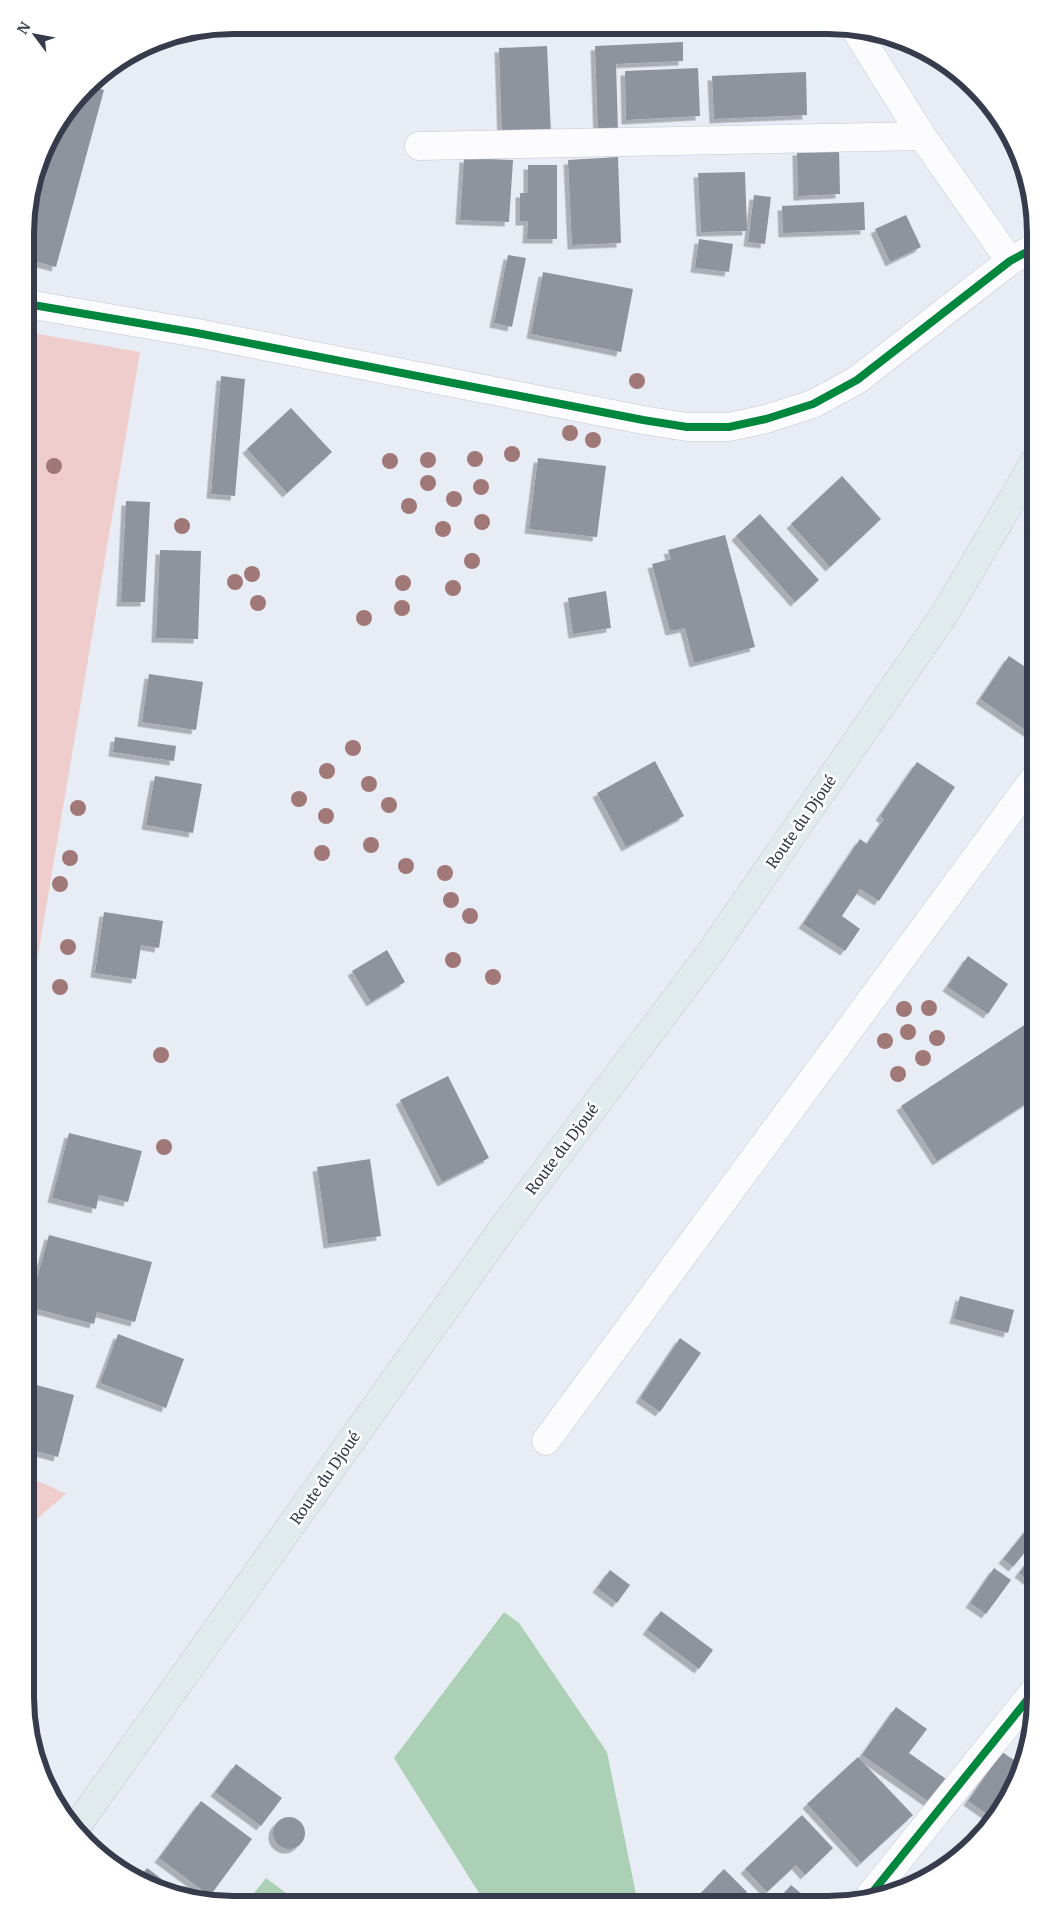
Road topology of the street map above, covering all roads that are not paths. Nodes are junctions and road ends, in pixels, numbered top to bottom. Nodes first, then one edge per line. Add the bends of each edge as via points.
1 (860, 36) edge
2 (922, 136) junction
3 (419, 146) dead end
4 (1027, 252) edge
5 (1010, 261) junction
6 (34, 305) edge
7 (1027, 474) edge
8 (1027, 788) edge
9 (546, 1441) dead end
10 (1027, 1700) edge
11 (79, 1824) edge
12 (874, 1890) edge

1 - 2 street
2 - 3 street
2 - 5 street
4 - 5 street
5 - 6 street via 857,380 812,404 729,427 643,420 197,333
7 - 11 main road, Route du Djoué via 944,615 710,953 505,1225
8 - 9 street
10 - 12 street

